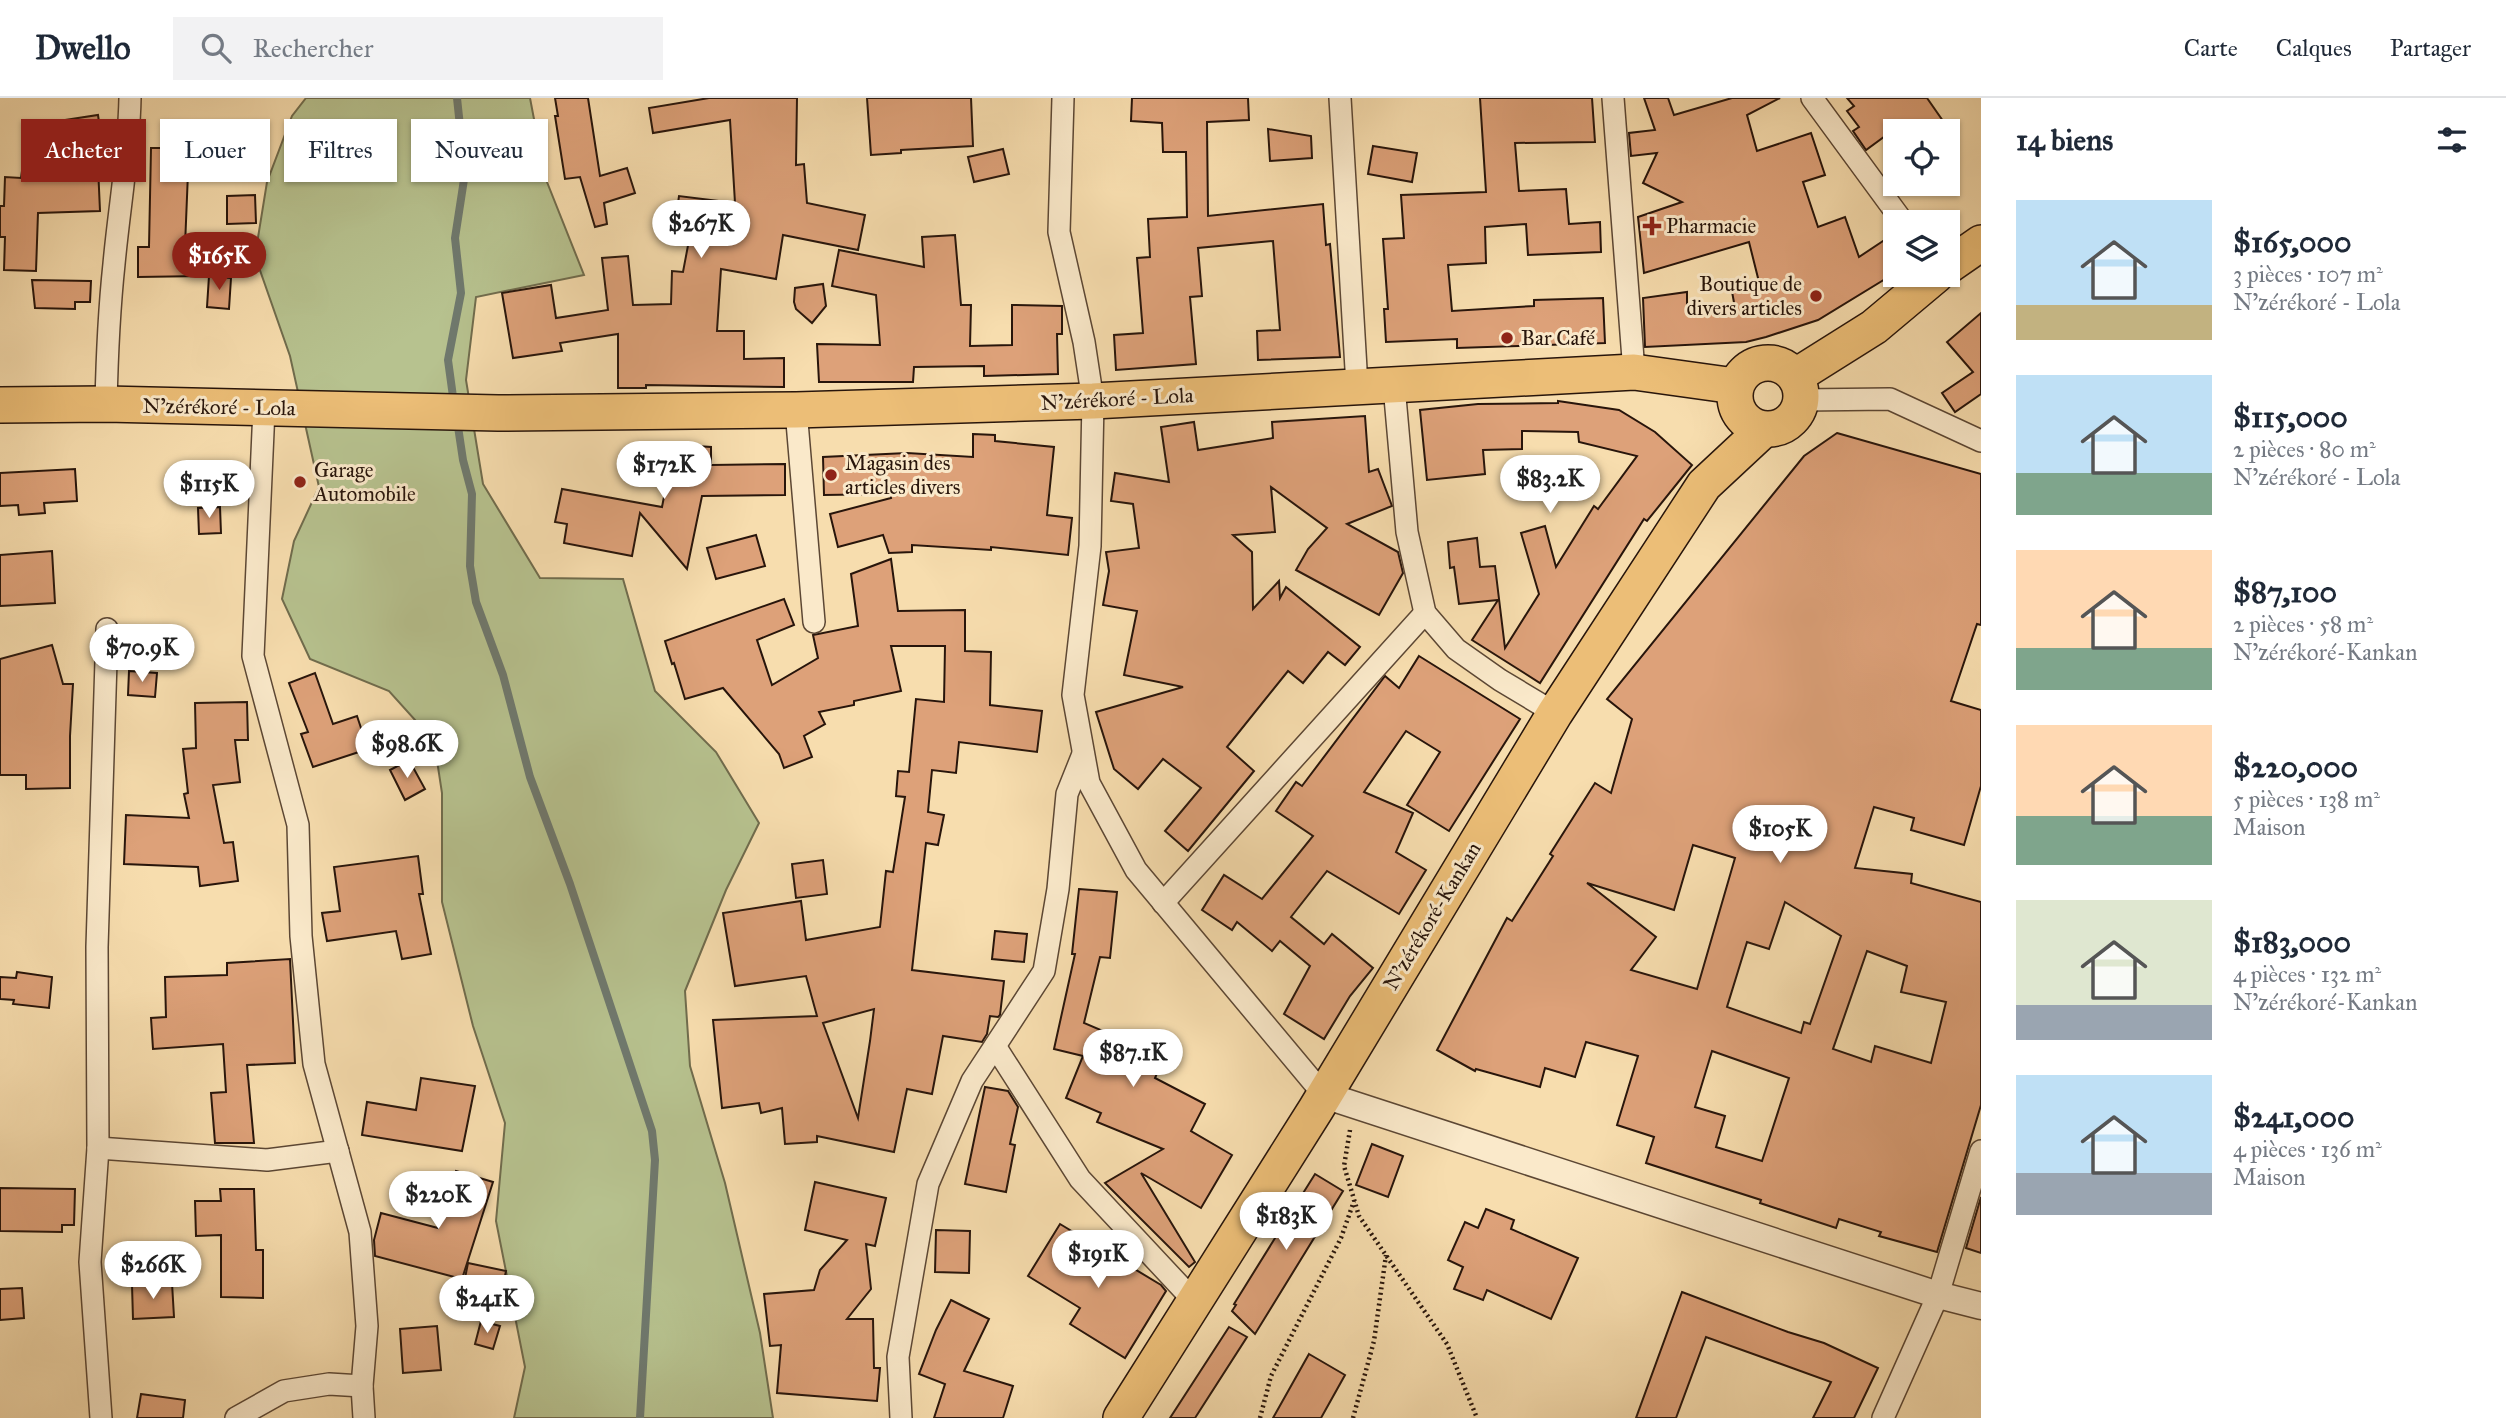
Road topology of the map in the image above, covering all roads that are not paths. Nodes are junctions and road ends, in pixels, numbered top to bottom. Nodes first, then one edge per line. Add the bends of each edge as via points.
1 (130, 98) edge
2 (1063, 98) edge
3 (1340, 98) edge
4 (1613, 98) edge
5 (1812, 98) edge
6 (1894, 210) edge
7 (1981, 243) edge
8 (1960, 258) edge
9 (1922, 287) edge
10 (1634, 372) junction
11 (1357, 386) junction
12 (1394, 386) junction
13 (1735, 386) junction
14 (1799, 388) junction
15 (1093, 401) junction
16 (106, 404) junction
17 (0, 405) edge
18 (264, 409) junction
19 (796, 410) junction
20 (1763, 430) junction
21 (1981, 441) edge
22 (1425, 613) junction
23 (814, 622) dead end
24 (107, 629) dead end
25 (1555, 713) junction
26 (1083, 752) junction
27 (1163, 903) junction
28 (995, 1046) junction
29 (1339, 1100) junction
30 (97, 1148) junction
31 (1981, 1151) edge
32 (338, 1152) junction
33 (1938, 1295) junction
34 (1195, 1303) junction
35 (1981, 1306) edge
36 (362, 1386) junction
37 (101, 1418) edge
38 (236, 1418) edge
39 (363, 1418) edge
40 (901, 1418) edge
41 (1121, 1418) edge
42 (1883, 1418) edge

1 - 16 street via 108,328
2 - 15 street via 1059,232
3 - 11 street
4 - 10 street
5 - 6 street
7 - 8 highway
9 - 14 highway
10 - 12 highway, N'zérékoré - Lola
10 - 13 highway, N'zérékoré - Lola
11 - 12 highway, N'zérékoré - Lola
11 - 15 highway, N'zérékoré - Lola
12 - 22 street via 1408,532
13 - 14 highway via 1750,366 1775,362
13 - 20 highway via 1735,405 1745,421
14 - 20 highway via 1795,416 1781,428
14 - 21 street via 1889,399
15 - 19 highway, N'zérékoré - Lola
15 - 26 street via 1090,546 1073,695
16 - 17 highway, N'zérékoré - Lola
16 - 18 highway, N'zérékoré - Lola
18 - 19 highway, N'zérékoré - Lola via 498,413
18 - 32 street via 253,656 298,825 301,936 314,1064
19 - 23 street
20 - 25 highway, N'zérékoré-Kankan via 1704,485
22 - 25 street via 1456,649
22 - 27 street
24 - 30 street via 97,947
25 - 29 highway, N'zérékoré-Kankan
26 - 27 street via 1089,783 1136,870
26 - 28 street via 1067,794 1044,971
27 - 29 street
28 - 34 street via 1080,1179
28 - 40 street via 972,1081 928,1184 898,1357
29 - 33 street
29 - 34 highway, N'zérékoré-Kankan
30 - 32 street via 267,1160
30 - 37 street via 90,1262
31 - 33 street
32 - 36 street via 360,1232 367,1326
33 - 35 street
33 - 42 street
34 - 41 highway, N'zérékoré-Kankan
36 - 38 street via 328,1384 284,1391
36 - 39 street

